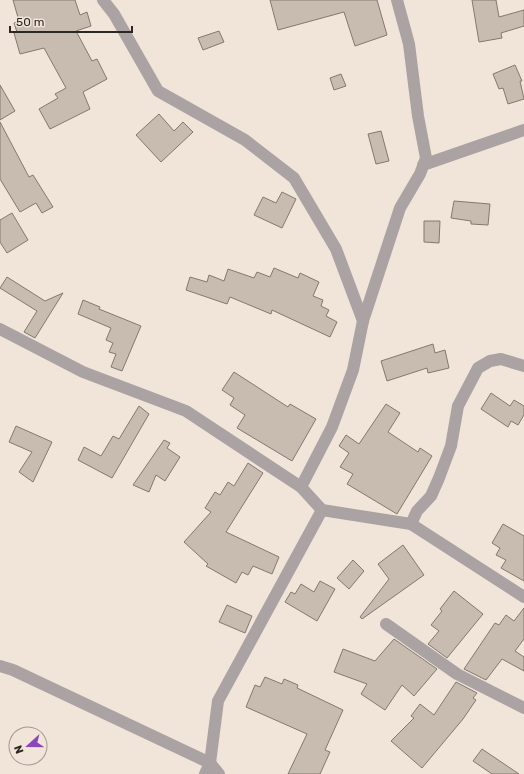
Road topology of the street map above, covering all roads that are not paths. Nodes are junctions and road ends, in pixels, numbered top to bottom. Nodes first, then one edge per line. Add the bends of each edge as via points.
1 (103, 0) edge
2 (397, 0) edge
3 (524, 130) edge
4 (423, 165) junction
5 (363, 322) junction
6 (0, 329) edge
7 (524, 366) edge
8 (301, 486) junction
9 (322, 510) junction
10 (411, 524) junction
11 (524, 597) edge
12 (386, 624) dead end
13 (0, 666) edge
14 (524, 708) edge
15 (207, 768) edge
16 (219, 774) edge

1 - 5 street via 114,14 158,91 245,140 294,178 336,249
2 - 4 street via 409,44 426,158
3 - 4 street
4 - 5 street via 400,208
5 - 8 street via 353,370 332,426
6 - 8 street via 83,372 186,411
7 - 10 street via 501,359 490,361 478,368 458,406 451,446 439,478 431,496 417,511
8 - 9 street
9 - 10 street
9 - 15 street via 218,701
10 - 11 street
12 - 14 street via 457,674
13 - 15 street via 13,670
15 - 16 street

